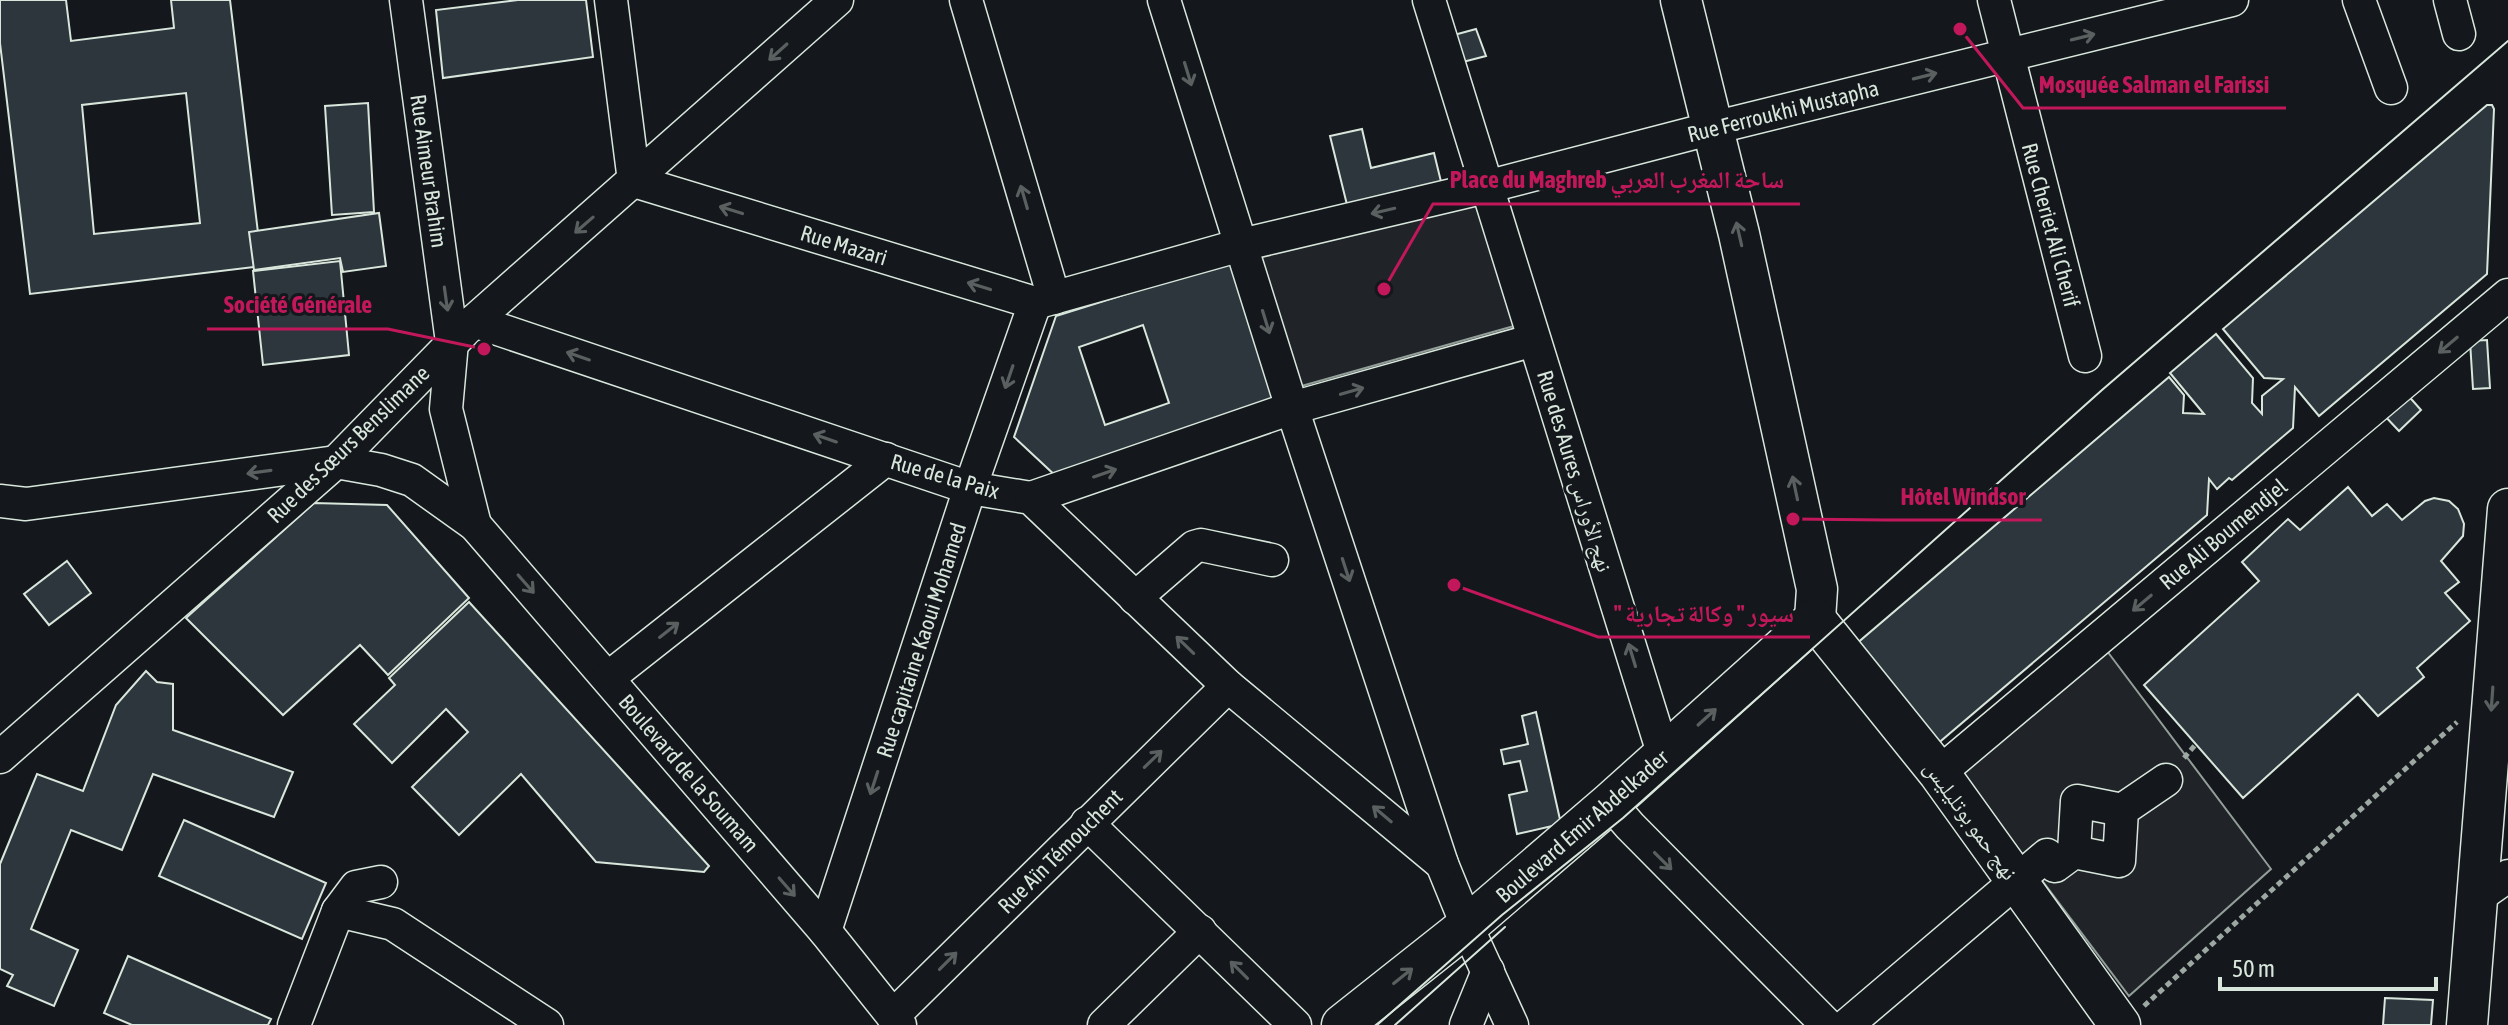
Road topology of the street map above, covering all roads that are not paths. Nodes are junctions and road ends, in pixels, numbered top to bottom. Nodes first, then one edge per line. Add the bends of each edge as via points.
1 (406, 0) edge
2 (611, 0) edge
3 (837, 0) edge
4 (966, 0) edge
5 (1164, 0) edge
6 (1429, 0) edge
7 (1681, 0) edge
8 (1994, 0) edge
9 (2232, 0) edge
10 (2359, 0) edge
11 (2450, 0) edge
12 (2459, 34) dead end
13 (2007, 56) junction
14 (2391, 88) dead end
15 (1713, 128) junction
16 (634, 181) junction
17 (1486, 187) junction
18 (1241, 245) junction
19 (2508, 295) edge
20 (1044, 301) junction
21 (463, 331) junction
22 (1534, 340) junction
23 (2085, 356) dead end
24 (1292, 408) junction
25 (886, 459) junction
26 (336, 462) junction
27 (970, 488) junction
28 (1031, 498) junction
29 (0, 501) edge
30 (2508, 509) edge
31 (475, 525) junction
32 (1272, 560) dead end
33 (1135, 598) junction
34 (1815, 619) junction
35 (2503, 633) edge
36 (608, 678) junction
37 (1228, 686) junction
38 (1664, 756) junction
39 (0, 757) edge
40 (1939, 773) junction
41 (2166, 780) dead end
42 (1610, 803) junction
43 (2122, 810) junction
44 (1087, 823) junction
45 (2074, 852) junction
46 (1442, 864) junction
47 (381, 882) dead end
48 (2015, 882) junction
49 (2493, 886) edge
50 (338, 911) junction
51 (1467, 926) junction
52 (825, 931) junction
53 (1200, 931) junction
54 (1488, 971) junction
55 (896, 1020) edge
56 (2127, 1020) edge
57 (294, 1025) edge
58 (547, 1025) edge
59 (1104, 1025) edge
60 (1295, 1025) edge
61 (1342, 1025) edge
62 (1466, 1025) edge
63 (1512, 1025) edge
64 (1827, 1025) edge
65 (1847, 1025) edge
66 (2467, 1025) edge

1 -> 21 street, Rue Aimeur Brahim
2 - 16 street
3 -> 16 street, Rue des Sœurs Benslimane
20 -> 4 street
5 -> 18 street
6 - 17 street, Rue des Aures نهج الأوراس
7 - 15 main road
8 - 13 street, Rue Cheriet Ali Cherif
13 -> 9 street, Rue Ferroukhi Mustapha
10 - 14 street
11 - 12 street
15 -> 13 street, Rue Ferroukhi Mustapha
13 - 23 street, Rue Cheriet Ali Cherif
15 - 17 street, Rue Ferroukhi Mustapha
34 -> 15 main road via 1817,589
20 -> 16 street, Rue Mazari
16 -> 21 street, Rue des Sœurs Benslimane
17 -> 18 street, Rue Ferroukhi Mustapha
17 - 22 street, Rue des Aures نهج الأوراس
18 - 20 street, Rue Ferroukhi Mustapha
18 -> 24 street
19 -> 40 street, Rue Ali Boumendjel
20 -> 27 street, Rue capitaine Kaoui Mohamed
25 -> 21 street, Rue de la Paix
21 - 26 street, Rue des Sœurs Benslimane
21 - 31 street, Rue Aimeur Brahim via 446,409
24 -> 22 street
38 -> 22 street, Rue des Aures نهج الأوراس
28 -> 24 street
24 -> 46 street
25 - 27 street, Rue de la Paix
36 -> 25 street
26 -> 29 street via 26,504
26 - 31 street via 412,480
26 - 39 street, Rue des Sœurs Benslimane
27 - 28 street, Rue de la Paix
27 -> 52 street, Rue capitaine Kaoui Mohamed
28 - 33 street
30 - 35 main road
31 -> 36 street, Boulevard de la Soumam
32 - 33 street via 1201,545
37 -> 33 street
38 -> 34 main road, Boulevard Emir Abdelkader
34 - 40 main road, نهج حمو بوتليليس
35 -> 49 main road via 2493,690
36 -> 52 street, Boulevard de la Soumam
44 -> 37 street, Rue Aïn Témouchent
46 -> 37 street
38 - 42 main road, Boulevard Emir Abdelkader
40 - 48 main road, نهج حمو بوتليليس
41 - 43 street
42 - 51 main road, Boulevard Emir Abdelkader
42 -> 64 street
43 - 45 street via 2119,861
43 - 45 street via 2077,801
44 - 53 street
55 -> 44 street, Rue Aïn Témouchent
45 - 48 street via 2055,866 2047,855
46 - 51 street
47 - 50 street via 356,887
48 - 56 main road, نهج حمو بوتليليس
48 - 65 street
49 - 66 main road
50 - 57 street
50 - 58 street via 393,924
51 - 54 street
61 -> 51 main road, Boulevard Emir Abdelkader
52 - 55 street, Boulevard de la Soumam
53 - 59 street
60 -> 53 street
54 - 62 street
54 - 63 street

